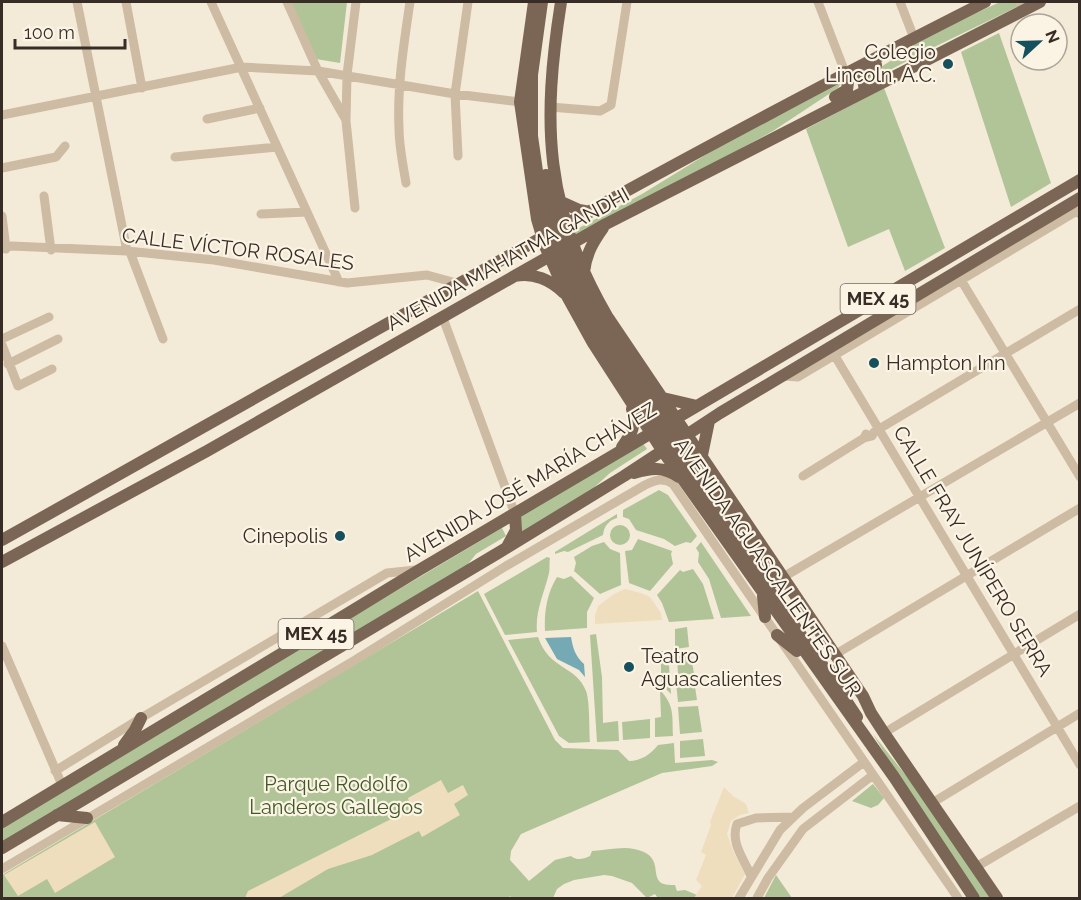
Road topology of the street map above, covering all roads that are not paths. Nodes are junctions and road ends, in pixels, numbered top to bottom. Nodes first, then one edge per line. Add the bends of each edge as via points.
1 (77, 2) edge
2 (126, 2) edge
3 (211, 2) edge
4 (287, 2) edge
5 (356, 2) edge
6 (410, 2) edge
7 (468, 2) edge
8 (534, 2) edge
9 (542, 2) edge
10 (550, 2) edge
11 (561, 2) edge
12 (627, 2) edge
13 (818, 2) edge
14 (900, 2) edge
15 (986, 2) edge
16 (1040, 2) edge
17 (1022, 6) edge
18 (914, 38) junction
19 (902, 44) junction
20 (242, 67) junction
21 (318, 71) junction
22 (845, 72) junction
23 (347, 75) junction
24 (401, 84) junction
25 (142, 88) junction
26 (865, 90) junction
27 (455, 94) junction
28 (96, 97) junction
29 (520, 102) junction
30 (550, 107) junction
31 (260, 108) junction
32 (2, 115) edge
33 (207, 119) dead end
34 (346, 121) junction
35 (801, 123) junction
36 (65, 146) dead end
37 (277, 147) junction
38 (458, 156) dead end
39 (175, 157) dead end
40 (2, 168) edge
41 (1080, 180) edge
42 (406, 183) dead end
43 (44, 196) dead end
44 (1080, 198) edge
45 (534, 206) junction
46 (355, 208) dead end
47 (307, 212) junction
48 (590, 212) junction
49 (563, 213) junction
50 (261, 214) dead end
51 (1080, 214) edge
52 (2, 216) edge
53 (537, 219) junction
54 (606, 224) junction
55 (542, 238) junction
56 (572, 244) junction
57 (5, 245) edge
58 (51, 249) junction
59 (129, 251) junction
60 (516, 252) junction
61 (549, 256) junction
62 (584, 273) junction
63 (511, 278) junction
64 (961, 280) junction
65 (339, 282) junction
66 (460, 284) junction
67 (567, 296) junction
68 (598, 300) junction
69 (1080, 309) edge
70 (575, 311) junction
71 (49, 316) dead end
72 (443, 318) junction
73 (2, 339) edge
74 (58, 339) dead end
75 (163, 339) dead end
76 (2, 345) edge
77 (1005, 353) junction
78 (835, 356) junction
79 (8, 364) junction
80 (52, 369) dead end
81 (784, 376) junction
82 (663, 398) junction
83 (630, 402) junction
84 (1080, 403) edge
85 (697, 406) junction
86 (676, 418) junction
87 (709, 421) junction
88 (1047, 422) junction
89 (876, 431) junction
90 (650, 434) junction
91 (687, 434) junction
92 (662, 450) junction
93 (618, 453) junction
94 (702, 455) junction
95 (624, 476) junction
96 (803, 476) dead end
97 (1080, 477) edge
98 (680, 485) junction
99 (919, 497) junction
100 (1080, 508) edge
101 (515, 514) junction
102 (745, 519) junction
103 (712, 523) junction
104 (2, 540) edge
105 (502, 551) junction
106 (2, 562) edge
107 (506, 566) junction
108 (419, 570) junction
109 (468, 571) junction
110 (784, 576) junction
111 (966, 576) junction
112 (478, 584) junction
113 (763, 595) junction
114 (1080, 615) edge
115 (765, 617) junction
116 (777, 635) junction
117 (2, 646) edge
118 (836, 654) junction
119 (1013, 654) junction
120 (807, 658) junction
121 (871, 713) junction
122 (1080, 713) edge
123 (141, 718) junction
124 (1056, 727) junction
125 (884, 733) junction
126 (116, 753) junction
127 (864, 762) junction
128 (1080, 765) edge
129 (55, 771) junction
130 (873, 775) junction
131 (894, 777) junction
132 (62, 785) junction
133 (932, 803) junction
134 (1080, 806) edge
135 (57, 815) junction
136 (793, 817) junction
137 (87, 818) junction
138 (2, 822) edge
139 (2, 848) edge
140 (976, 867) junction
141 (2, 869) edge
142 (751, 876) junction
143 (971, 896) edge
144 (739, 898) edge
145 (757, 898) edge
146 (958, 898) edge
147 (997, 898) edge

1 - 28 street
2 - 25 street
3 - 20 street
4 - 21 street
5 - 23 street
6 - 24 street
7 - 27 street
8 - 29 main road, AVENIDA AGUASCALIENTES SUR
9 - 131 main road, AVENIDA AGUASCALIENTES SUR, bridge via 532,75 532,136 542,206 574,294 702,496 810,647
10 - 121 main road, AVENIDA AGUASCALIENTES SUR, bridge via 540,67 540,135 554,213 575,275 640,384 836,670
11 - 30 main road, AVENIDA AGUASCALIENTES SUR
12 - 30 street via 611,105 600,111
13 - 22 street
14 - 18 street
15 - 18 main road, AVENIDA MAHATMA GANDHI
16 - 17 main road, AVENIDA MAHATMA GANDHI
17 - 26 main road, AVENIDA MAHATMA GANDHI
18 - 19 main road, AVENIDA MAHATMA GANDHI
19 - 22 main road, AVENIDA MAHATMA GANDHI
19 - 26 main road via 894,55 862,75
20 - 21 street
20 - 25 street
20 - 31 street
21 - 23 street
21 - 34 street
22 - 35 main road via 847,90
22 - 48 main road, AVENIDA MAHATMA GANDHI
23 - 24 street
23 - 34 street
24 - 27 street
24 - 42 street via 399,128
25 - 28 street
26 - 35 main road, AVENIDA MAHATMA GANDHI
27 - 29 street
27 - 38 street
28 - 32 street
28 - 59 street
29 - 45 main road, AVENIDA AGUASCALIENTES SUR
30 - 49 main road, AVENIDA AGUASCALIENTES SUR via 555,183
31 - 33 street
31 - 37 street
34 - 46 street
35 - 54 main road, AVENIDA MAHATMA GANDHI
36 - 40 street via 56,157
37 - 39 street
37 - 47 street
41 - 85 main road, AVENIDA JOSÉ MARÍA CHÁVEZ / MEX 45
43 - 58 street
44 - 81 main road, AVENIDA JOSÉ MARÍA CHÁVEZ / MEX 45
45 - 53 main road, AVENIDA AGUASCALIENTES SUR
45 - 60 main road via 533,232
47 - 50 street
47 - 65 street
48 - 49 main road, AVENIDA MAHATMA GANDHI
48 - 49 main road
49 - 53 main road via 553,223
49 - 55 main road, AVENIDA MAHATMA GANDHI
49 - 56 main road, AVENIDA AGUASCALIENTES SUR
51 - 64 street, AVENIDA JOSÉ MARÍA CHÁVEZ via 1077,211
52 - 57 street
53 - 55 main road, AVENIDA AGUASCALIENTES SUR
54 - 56 main road, AVENIDA MAHATMA GANDHI
54 - 62 main road via 593,242
55 - 60 main road, AVENIDA MAHATMA GANDHI
55 - 61 main road, AVENIDA AGUASCALIENTES SUR
56 - 61 main road, AVENIDA MAHATMA GANDHI
56 - 62 main road, AVENIDA AGUASCALIENTES SUR
57 - 58 street, CALLE VÍCTOR ROSALES
58 - 59 street, CALLE VÍCTOR ROSALES
59 - 65 street, CALLE VÍCTOR ROSALES via 214,260
59 - 75 street
60 - 66 main road, AVENIDA MAHATMA GANDHI
61 - 63 main road, AVENIDA MAHATMA GANDHI
61 - 67 main road, AVENIDA AGUASCALIENTES SUR
62 - 68 main road, AVENIDA AGUASCALIENTES SUR
63 - 67 main road via 524,275 542,279
63 - 72 main road, AVENIDA MAHATMA GANDHI
64 - 77 street
64 - 78 street, AVENIDA JOSÉ MARÍA CHÁVEZ
65 - 66 street, CALLE VÍCTOR ROSALES via 427,275
66 - 104 main road, AVENIDA MAHATMA GANDHI
67 - 70 main road, AVENIDA AGUASCALIENTES SUR
68 - 70 main road via 590,295 581,296
68 - 82 main road, AVENIDA AGUASCALIENTES SUR
69 - 77 street
70 - 83 main road, AVENIDA AGUASCALIENTES SUR
71 - 73 street
72 - 101 street
72 - 106 main road, AVENIDA MAHATMA GANDHI
74 - 79 street
76 - 79 street
77 - 88 street
77 - 89 street
78 - 81 street, AVENIDA JOSÉ MARÍA CHÁVEZ via 798,377
78 - 89 street, CALLE FRAY JUNÍPERO SERRA
79 - 80 street via 18,386
81 - 87 main road, AVENIDA JOSÉ MARÍA CHÁVEZ / MEX 45
82 - 85 main road
82 - 86 main road, AVENIDA AGUASCALIENTES SUR
83 - 90 main road, AVENIDA AGUASCALIENTES SUR
83 - 93 main road via 634,426
84 - 88 street
85 - 86 main road, AVENIDA JOSÉ MARÍA CHÁVEZ / MEX 45
86 - 90 main road, AVENIDA JOSÉ MARÍA CHÁVEZ / MEX 45
86 - 91 main road, AVENIDA AGUASCALIENTES SUR
87 - 91 main road, AVENIDA JOSÉ MARÍA CHÁVEZ / MEX 45
87 - 94 main road
88 - 97 street
88 - 99 street
89 - 96 street via 870,431
89 - 99 street, CALLE FRAY JUNÍPERO SERRA
90 - 92 main road, AVENIDA AGUASCALIENTES SUR
90 - 93 main road, AVENIDA JOSÉ MARÍA CHÁVEZ / MEX 45
91 - 92 main road, AVENIDA JOSÉ MARÍA CHÁVEZ / MEX 45
91 - 94 main road, AVENIDA AGUASCALIENTES SUR
92 - 95 main road, AVENIDA JOSÉ MARÍA CHÁVEZ / MEX 45
92 - 98 main road, AVENIDA AGUASCALIENTES SUR
93 - 101 main road, AVENIDA JOSÉ MARÍA CHÁVEZ / MEX 45
94 - 102 main road, AVENIDA AGUASCALIENTES SUR
95 - 98 main road via 658,468 672,472
95 - 105 main road, AVENIDA JOSÉ MARÍA CHÁVEZ / MEX 45
98 - 103 main road, AVENIDA AGUASCALIENTES SUR
98 - 107 street via 665,479 651,481
98 - 115 street, AVENIDA AGUASCALIENTES SUR
99 - 110 street
99 - 111 street, CALLE FRAY JUNÍPERO SERRA
100 - 111 street
101 - 105 main road via 514,535
101 - 108 main road, AVENIDA JOSÉ MARÍA CHÁVEZ / MEX 45
102 - 103 main road via 725,508
102 - 110 main road, AVENIDA AGUASCALIENTES SUR
103 - 113 main road, AVENIDA AGUASCALIENTES SUR
105 - 107 street
105 - 109 main road, AVENIDA JOSÉ MARÍA CHÁVEZ / MEX 45
107 - 112 street
108 - 123 street via 387,573
108 - 126 main road, AVENIDA JOSÉ MARÍA CHÁVEZ / MEX 45
109 - 112 street
109 - 135 main road, AVENIDA JOSÉ MARÍA CHÁVEZ / MEX 45
110 - 118 main road, AVENIDA AGUASCALIENTES SUR
111 - 118 street
111 - 119 street, CALLE FRAY JUNÍPERO SERRA
112 - 137 street
113 - 115 main road
113 - 120 main road, AVENIDA AGUASCALIENTES SUR
114 - 119 street
115 - 116 street, AVENIDA AGUASCALIENTES SUR
116 - 120 main road
116 - 127 street, AVENIDA AGUASCALIENTES SUR
117 - 129 street
118 - 121 main road, AVENIDA AGUASCALIENTES SUR
119 - 124 street, CALLE FRAY JUNÍPERO SERRA
119 - 125 street
120 - 131 main road, AVENIDA AGUASCALIENTES SUR
121 - 125 main road, AVENIDA AGUASCALIENTES SUR
122 - 124 street
123 - 126 main road via 132,736
123 - 129 street
124 - 128 street, CALLE FRAY JUNÍPERO SERRA
124 - 133 street
125 - 133 main road, AVENIDA AGUASCALIENTES SUR
126 - 132 main road, AVENIDA JOSÉ MARÍA CHÁVEZ / MEX 45
127 - 130 street, AVENIDA AGUASCALIENTES SUR
127 - 136 street
129 - 132 street
130 - 145 street via 803,829
130 - 146 street, AVENIDA AGUASCALIENTES SUR
131 - 143 main road, AVENIDA AGUASCALIENTES SUR
132 - 138 main road, AVENIDA JOSÉ MARÍA CHÁVEZ / MEX 45
133 - 140 main road, AVENIDA AGUASCALIENTES SUR
134 - 140 street
135 - 137 main road
135 - 139 main road, AVENIDA JOSÉ MARÍA CHÁVEZ / MEX 45
136 - 142 street via 780,830
136 - 142 street via 756,818 736,824 733,834
137 - 141 street
140 - 147 main road, AVENIDA AGUASCALIENTES SUR
142 - 144 street

